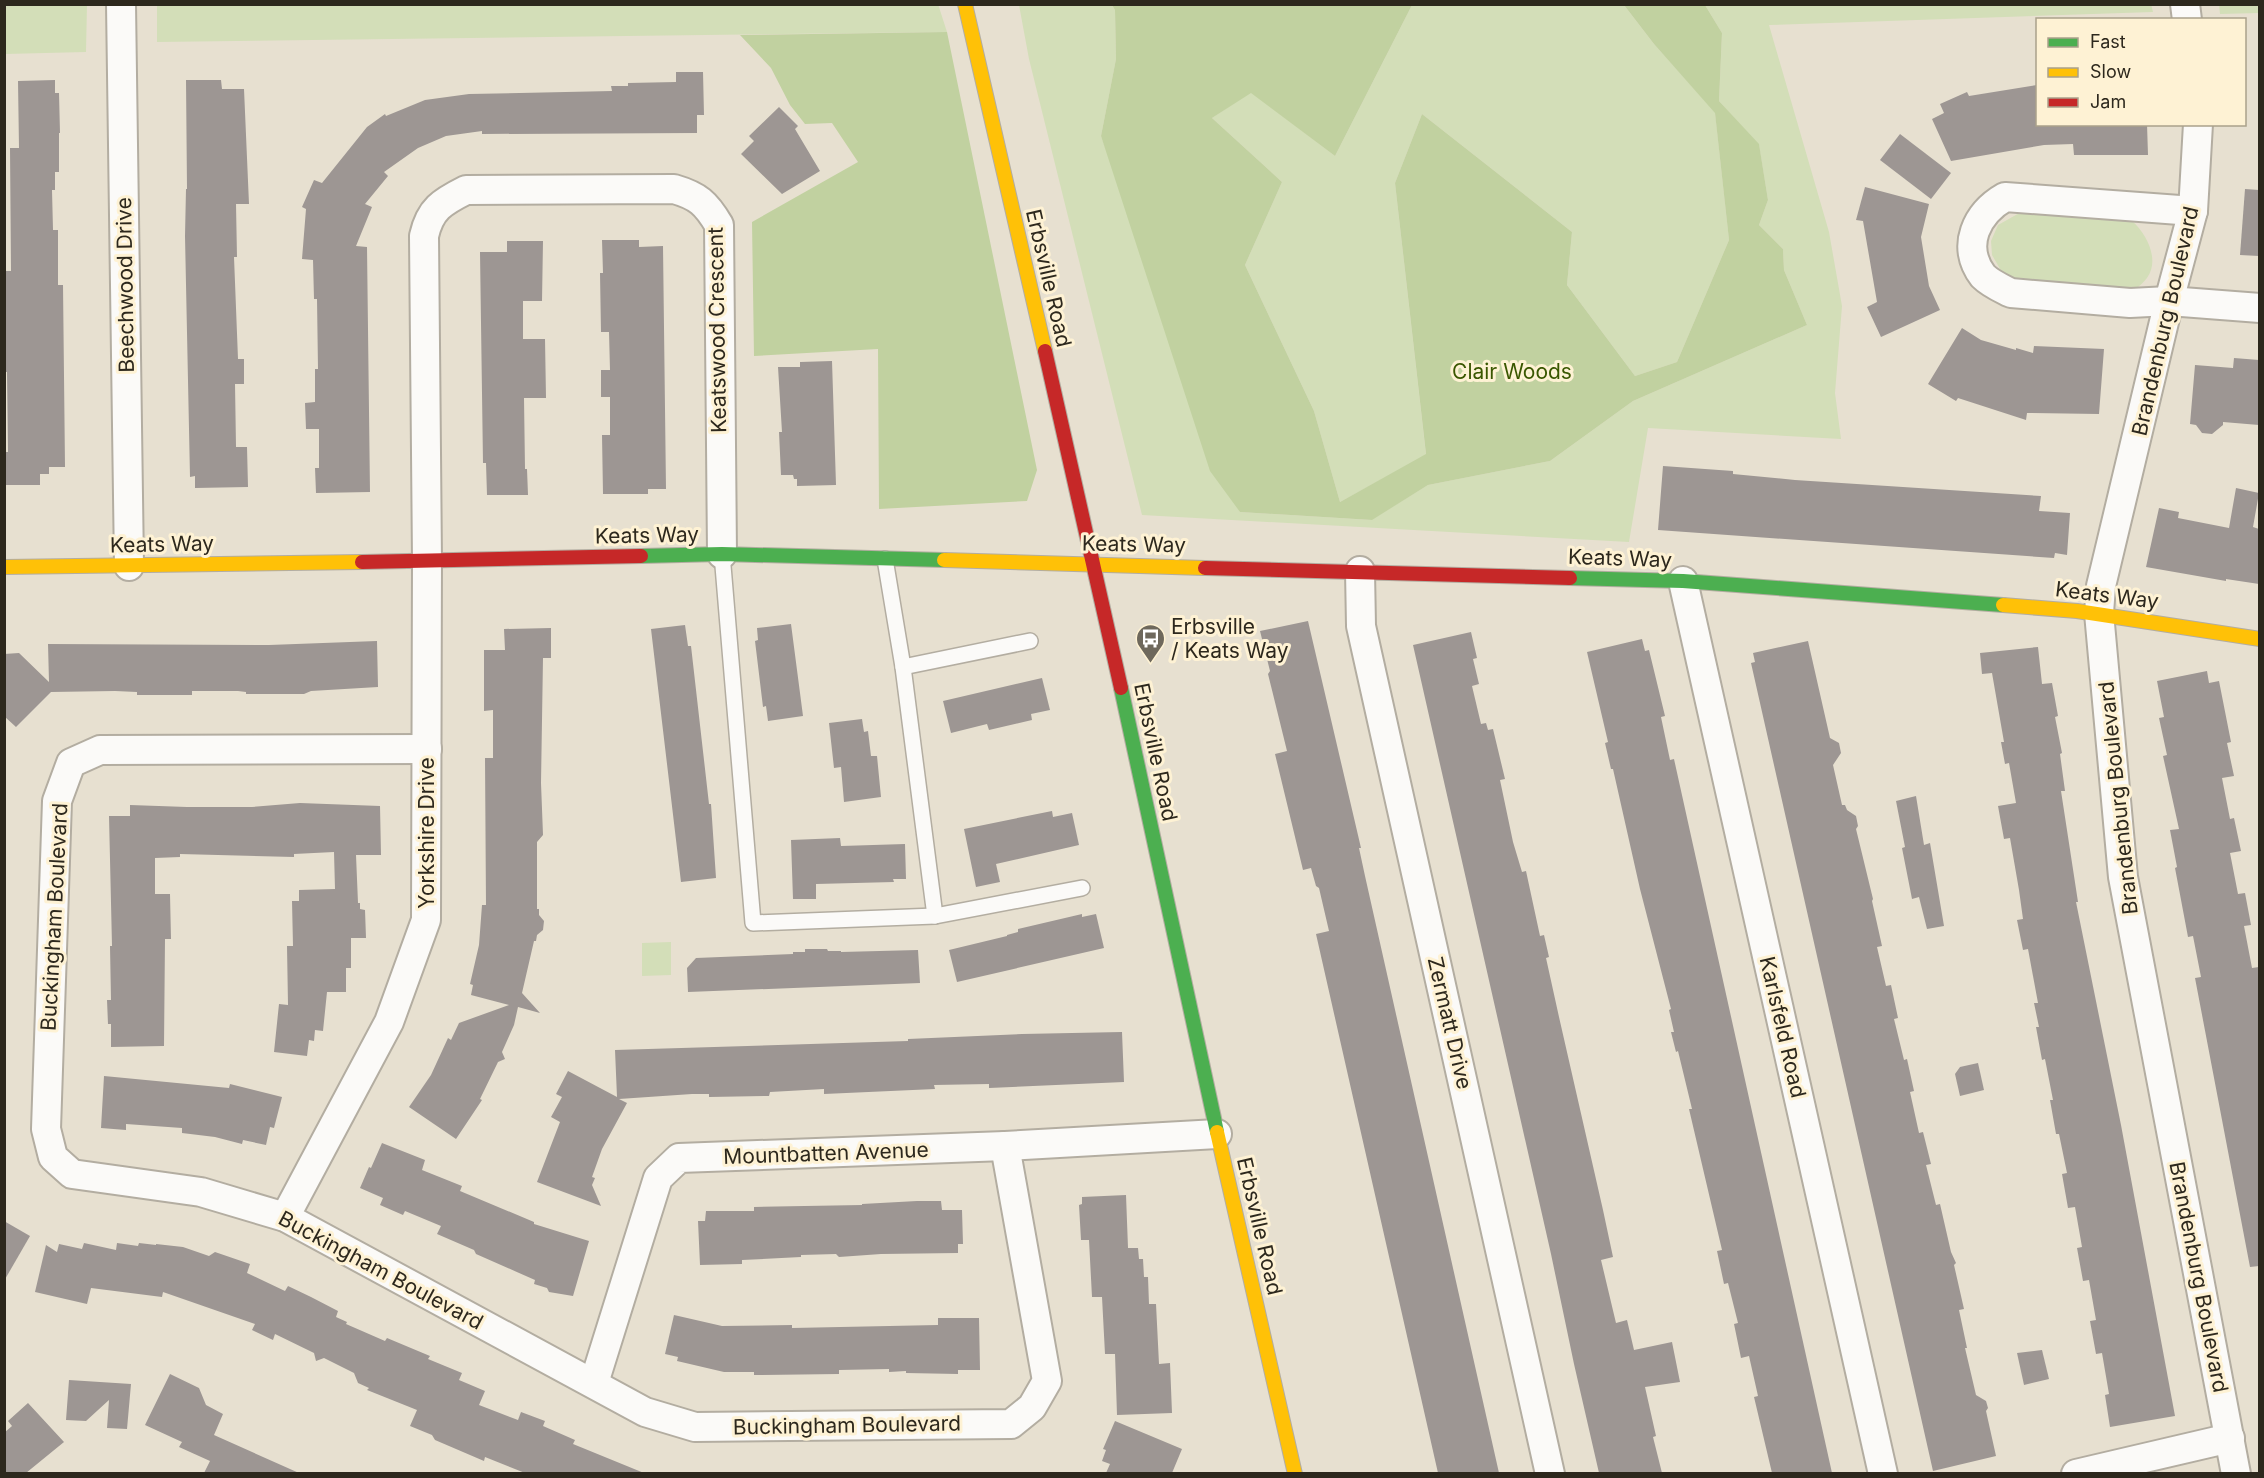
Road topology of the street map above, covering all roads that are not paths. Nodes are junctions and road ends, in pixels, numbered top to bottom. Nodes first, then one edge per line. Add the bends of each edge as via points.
1 (122, 4) edge
2 (965, 4) edge
3 (2198, 126) edge
4 (2193, 211) junction
5 (2169, 302) junction
6 (2259, 308) edge
7 (722, 554) junction
8 (885, 558) junction
9 (427, 561) junction
10 (1094, 565) junction
11 (129, 566) junction
12 (4, 567) edge
13 (1360, 571) junction
14 (1683, 581) junction
15 (2099, 613) junction
16 (2259, 639) edge
17 (1030, 641) dead end
18 (903, 667) junction
19 (427, 749) junction
20 (1082, 888) dead end
21 (935, 916) junction
22 (1217, 1134) junction
23 (1005, 1146) junction
24 (285, 1217) junction
25 (594, 1383) junction
26 (2230, 1438) junction
27 (1295, 1473) edge
28 (1550, 1473) edge
29 (1883, 1473) edge
30 (2076, 1473) edge
31 (2236, 1473) edge

1 - 11 street, Beechwood Drive
2 - 10 street, Erbsville Road
3 - 4 street, Brandenburg Boulevard
4 - 5 street, Brandenburg Boulevard
4 - 5 street via 2006,197 1988,209 1976,226 1976,264 1994,285 2011,293 2130,303
5 - 6 street
5 - 15 street, Brandenburg Boulevard via 2101,586
7 - 8 street, Keats Way
7 - 9 street, Keats Way
7 - 9 street, Keatswood Crescent via 719,225 708,207 692,194 674,189 466,190 444,201 428,218 424,236
7 - 21 lane via 753,923
8 - 10 street, Keats Way
8 - 18 lane
9 - 11 street, Keats Way
9 - 19 street, Yorkshire Drive
10 - 13 street, Keats Way
10 - 22 street, Erbsville Road
11 - 12 street, Keats Way
13 - 14 street, Keats Way
13 - 28 street, Zermatt Drive via 1361,626
14 - 15 street, Keats Way
14 - 29 street, Karlsfeld Road
15 - 16 street, Keats Way
15 - 26 street, Brandenburg Boulevard via 2123,877
17 - 18 lane
18 - 21 lane
19 - 24 street, Yorkshire Drive via 426,920 389,1022
19 - 24 street, Buckingham Boulevard via 100,750 71,763 57,801 46,1129 53,1157 72,1174 201,1192
20 - 21 lane
22 - 23 street, Mountbatten Avenue
22 - 27 street, Erbsville Road
23 - 25 street, Mountbatten Avenue via 679,1158 658,1178
23 - 25 street, Buckingham Boulevard via 1047,1382 1032,1407 1011,1424 695,1427 645,1412
24 - 25 street, Buckingham Boulevard
26 - 30 street
26 - 31 street, Brandenburg Boulevard

